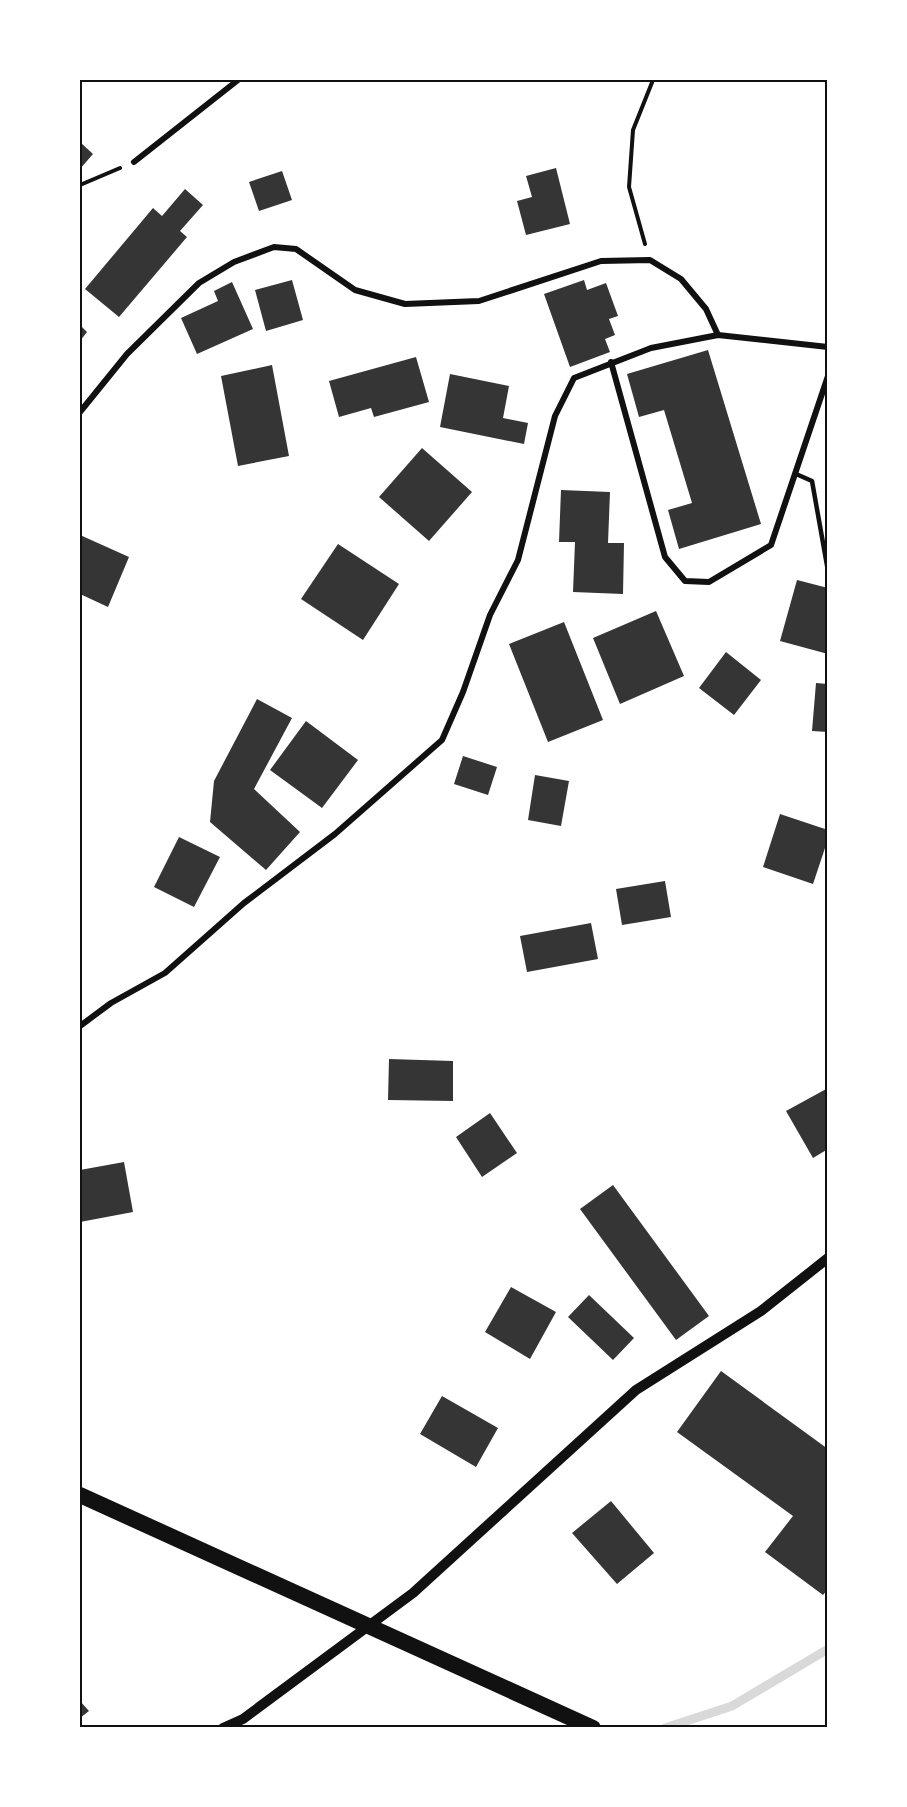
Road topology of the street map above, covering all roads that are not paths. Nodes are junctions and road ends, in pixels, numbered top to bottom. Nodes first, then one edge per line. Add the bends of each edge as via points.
1 (238, 80) edge
2 (134, 162) road end
3 (718, 335) junction
4 (828, 347) edge
5 (611, 362) junction
6 (828, 376) edge
7 (80, 412) edge
8 (796, 474) junction
9 (828, 571) edge
10 (80, 1026) edge
11 (828, 1258) edge
12 (80, 1496) edge
13 (223, 1728) edge
14 (593, 1728) edge

1 - 2 street
3 - 4 street
3 - 5 street via 651,348
3 - 7 street via 706,309 681,279 650,260 600,261 479,301 405,304 355,290 296,249 274,246 234,262 199,283 127,354
5 - 8 street via 665,557 685,581 709,582 771,545
5 - 10 street via 574,378 555,416 518,560 490,615 442,740 335,834 244,903 165,972
6 - 8 street
8 - 9 lane via 812,481
11 - 13 street via 761,1311 636,1390 413,1593 243,1719
12 - 14 highway

